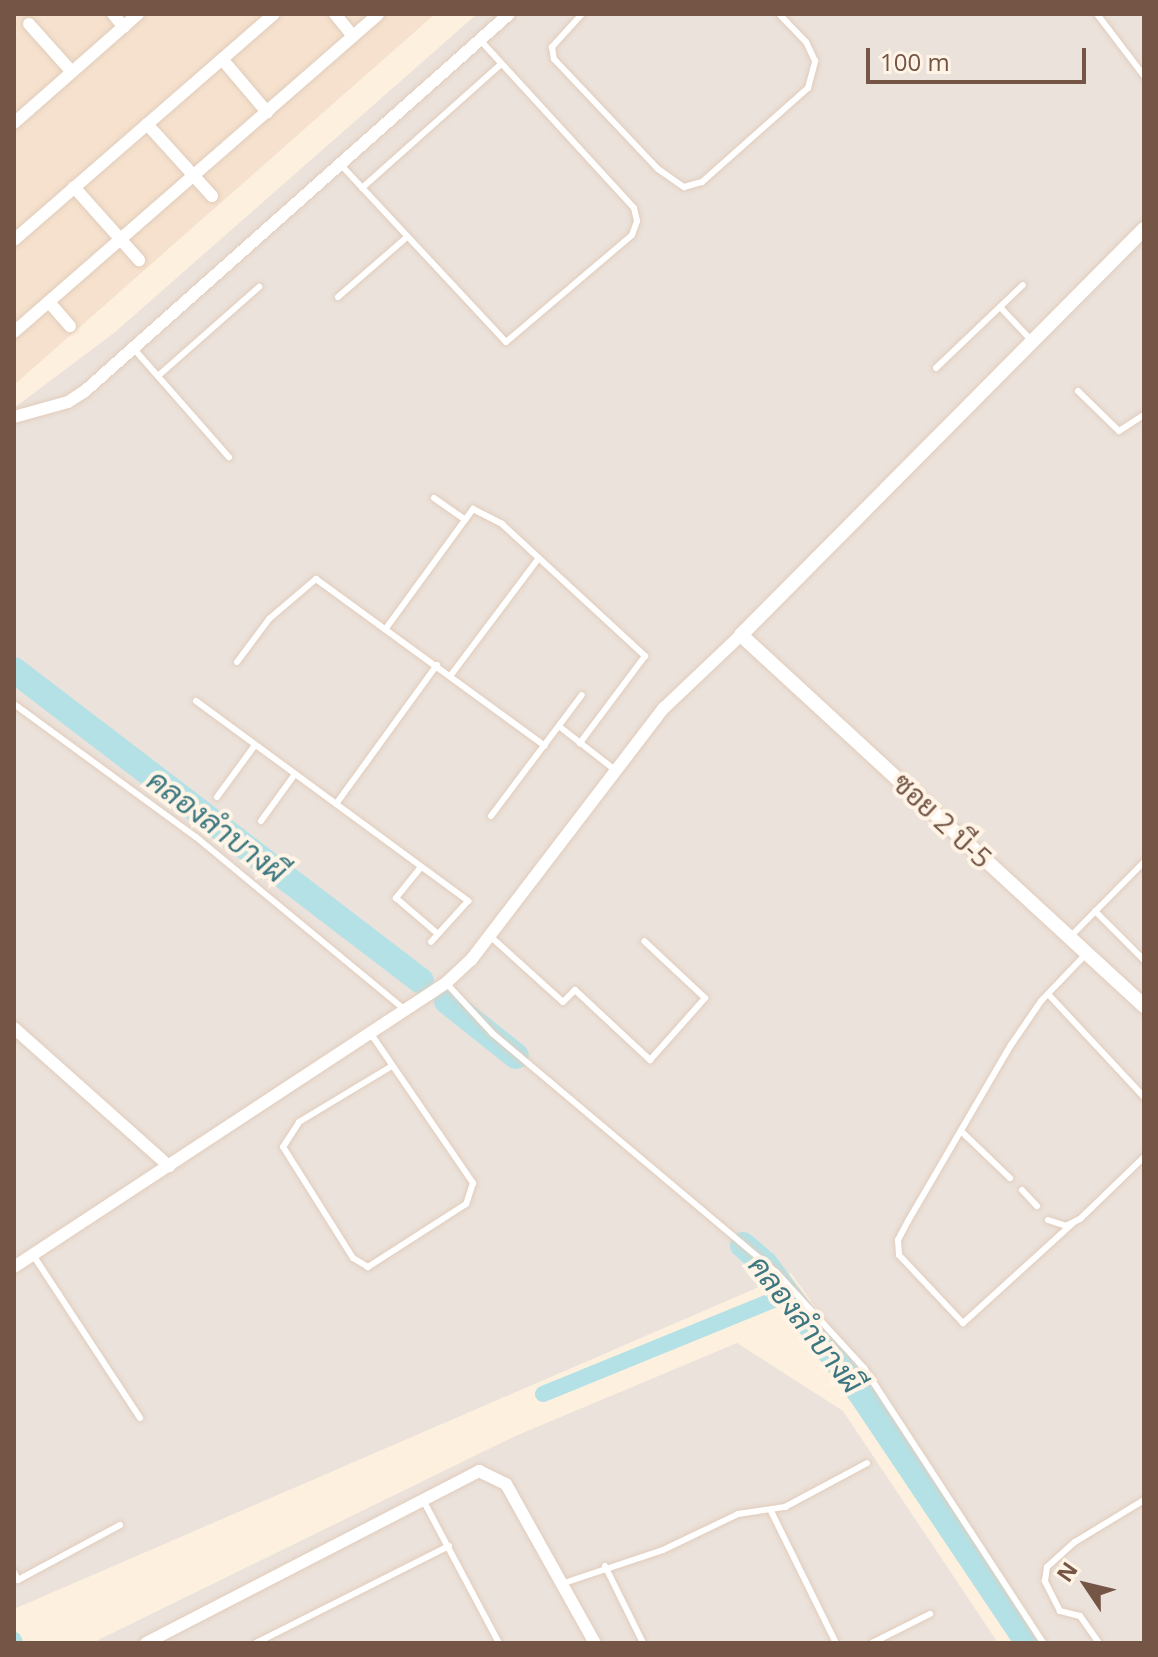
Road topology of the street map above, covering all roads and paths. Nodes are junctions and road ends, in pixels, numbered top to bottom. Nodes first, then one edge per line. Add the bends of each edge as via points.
1 (113, 14) edge
2 (138, 14) edge
3 (274, 14) edge
4 (335, 14) edge
5 (378, 14) edge
6 (509, 14) edge
7 (582, 14) edge
8 (779, 14) edge
9 (1097, 14) edge
10 (29, 24) dead end
11 (124, 27) junction
12 (353, 36) junction
13 (480, 40) junction
14 (222, 59) junction
15 (501, 64) junction
16 (72, 72) junction
17 (1144, 76) edge
18 (267, 112) junction
19 (16, 118) edge
20 (147, 124) junction
21 (340, 165) junction
22 (194, 175) junction
23 (74, 187) junction
24 (362, 188) junction
25 (212, 196) dead end
26 (1144, 229) edge
27 (407, 237) junction
28 (120, 239) junction
29 (14, 240) edge
30 (139, 260) dead end
31 (1023, 285) dead end
32 (259, 287) dead end
33 (338, 297) dead end
34 (49, 302) junction
35 (1000, 307) junction
36 (70, 326) dead end
37 (14, 332) edge
38 (1032, 341) junction
39 (134, 348) junction
40 (936, 368) dead end
41 (158, 376) junction
42 (1078, 391) dead end
43 (1144, 415) edge
44 (14, 417) edge
45 (229, 457) dead end
46 (434, 498) dead end
47 (465, 520) junction
48 (539, 558) junction
49 (387, 627) junction
50 (741, 635) junction
51 (237, 662) dead end
52 (437, 665) junction
53 (451, 675) junction
54 (582, 695) dead end
55 (196, 701) dead end
56 (14, 704) edge
57 (560, 727) junction
58 (580, 743) junction
59 (255, 745) junction
60 (545, 746) junction
61 (615, 770) junction
62 (295, 774) junction
63 (217, 797) dead end
64 (336, 804) junction
65 (491, 816) dead end
66 (261, 821) dead end
67 (1144, 862) edge
68 (421, 867) junction
69 (1095, 911) junction
70 (438, 934) junction
71 (490, 936) junction
72 (1070, 937) junction
73 (644, 941) dead end
74 (431, 942) dead end
75 (1087, 953) junction
76 (1144, 960) edge
77 (446, 983) junction
78 (1048, 994) junction
79 (1144, 1006) edge
80 (406, 1011) junction
81 (14, 1028) edge
82 (371, 1034) junction
83 (392, 1066) junction
84 (1144, 1097) edge
85 (961, 1131) junction
86 (1144, 1157) edge
87 (169, 1166) junction
88 (1010, 1178) dead end
89 (1022, 1190) dead end
90 (1037, 1206) dead end
91 (1048, 1220) dead end
92 (1073, 1223) junction
93 (33, 1255) junction
94 (14, 1267) edge
95 (140, 1418) dead end
96 (867, 1463) dead end
97 (423, 1500) junction
98 (1144, 1500) edge
99 (771, 1511) junction
100 (120, 1525) dead end
101 (449, 1546) junction
102 (605, 1566) junction
103 (14, 1572) edge
104 (564, 1583) junction
105 (930, 1614) dead end
106 (146, 1643) edge
107 (256, 1643) edge
108 (499, 1643) edge
109 (595, 1643) edge
110 (643, 1643) edge
111 (836, 1643) edge
112 (872, 1643) edge
113 (1043, 1643) edge
114 (1099, 1643) edge

1 - 11 street
2 - 11 street
3 - 14 street
4 - 12 street
5 - 12 street
6 - 13 street
7 - 8 lane via 552,47 554,59 658,169 684,187 702,182 808,88 815,61 806,42
9 - 17 lane
10 - 16 street
11 - 16 street
12 - 18 street
13 - 15 lane
13 - 21 street
14 - 18 street
14 - 20 street
15 - 24 lane
15 - 27 lane via 634,208 632,235 506,342
16 - 19 street
18 - 22 street
20 - 22 street
20 - 23 street
21 - 24 lane
21 - 39 street
22 - 25 street
22 - 28 street
23 - 28 street
23 - 29 street
24 - 27 lane
26 - 38 street
27 - 33 lane
28 - 30 street
28 - 34 street
31 - 35 lane
32 - 41 lane
34 - 36 street
34 - 37 street
35 - 38 lane
35 - 40 lane
38 - 50 street
39 - 41 lane
39 - 44 street via 68,402
41 - 45 lane
42 - 43 lane via 1119,431
46 - 47 lane
47 - 48 lane via 473,509 502,524
47 - 49 lane
48 - 53 lane
48 - 58 lane via 645,656
49 - 51 lane via 316,579 269,619
49 - 52 lane
50 - 61 street via 664,708
50 - 72 street, ซอย 2 บี-5
52 - 53 lane
52 - 64 lane
53 - 60 lane
54 - 57 lane
55 - 59 lane
56 - 80 lane via 185,828
57 - 58 lane
57 - 60 lane
58 - 61 lane
59 - 62 lane
59 - 63 lane
60 - 65 lane
61 - 71 street
62 - 64 lane
62 - 66 lane
64 - 68 lane
67 - 69 lane
68 - 70 lane via 396,898
68 - 70 lane via 468,901
69 - 72 lane
69 - 76 lane
70 - 74 lane
71 - 73 lane via 563,1002 575,990 650,1060 705,998
71 - 77 street
72 - 75 street, ซอย 2 บี-5
75 - 78 lane
75 - 79 street, ซอย 2 บี-5
77 - 80 street
77 - 113 lane via 492,1033 776,1272 864,1368
78 - 84 lane
78 - 85 lane
80 - 82 street
81 - 87 street
82 - 83 lane
82 - 87 street
83 - 83 lane via 299,1122 283,1147 353,1258 368,1267 472,1196 473,1183
85 - 88 lane
85 - 92 lane via 898,1240 905,1265 963,1323
86 - 92 lane
87 - 93 street
89 - 90 lane
91 - 92 lane via 1058,1226
93 - 94 street
93 - 95 lane
96 - 99 lane
97 - 101 lane
97 - 104 street via 479,1471 493,1474 506,1484
97 - 106 street
98 - 114 lane via 1075,1542 1047,1567 1045,1581 1060,1611 1080,1616
99 - 102 lane via 738,1514 663,1550
99 - 111 lane
100 - 103 lane via 18,1580
101 - 107 lane
101 - 108 lane
102 - 104 lane
102 - 110 lane
104 - 109 street
105 - 112 lane

